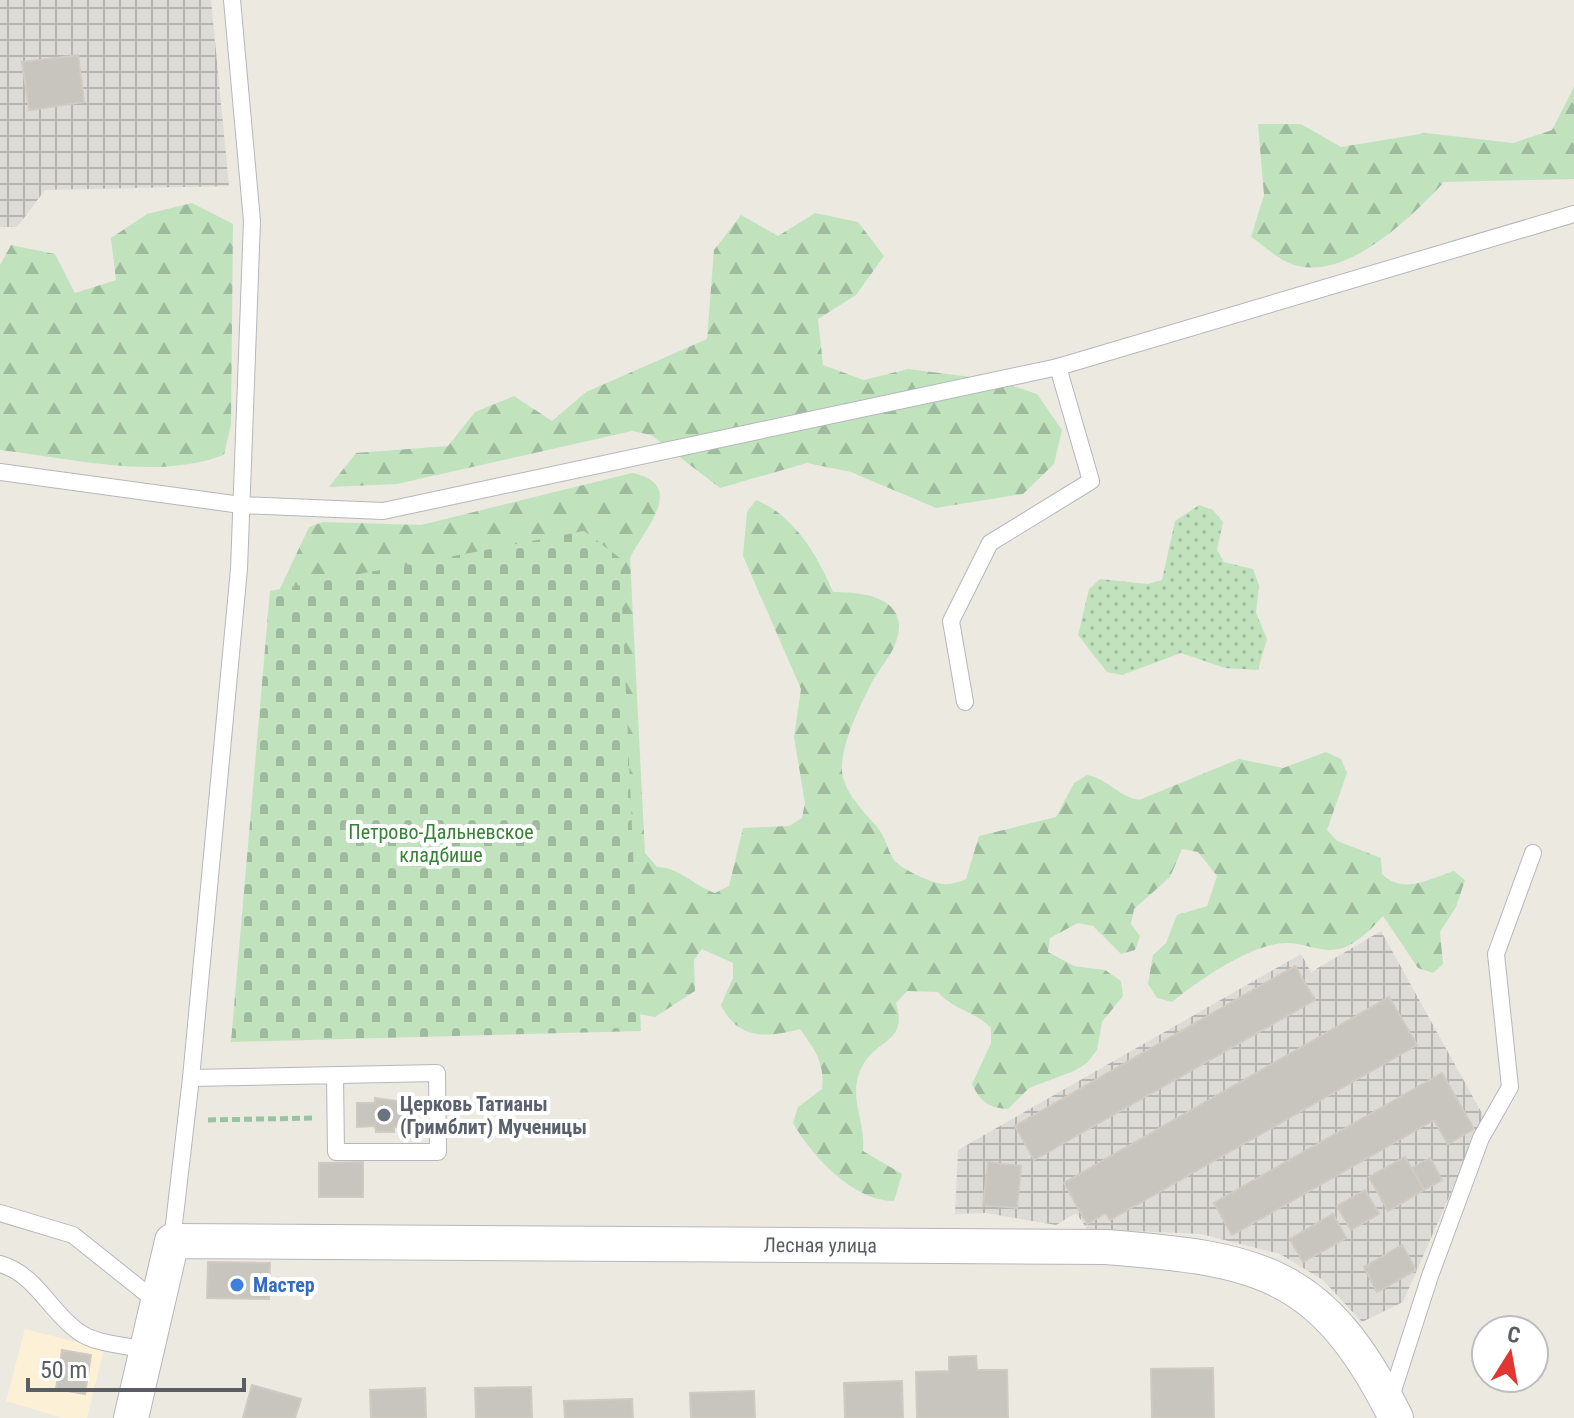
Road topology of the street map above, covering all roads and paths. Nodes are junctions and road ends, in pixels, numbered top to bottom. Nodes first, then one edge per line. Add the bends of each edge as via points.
1 (232, 0) edge
2 (1574, 214) edge
3 (1058, 367) junction
4 (0, 472) edge
5 (241, 505) junction
6 (965, 702) dead end
7 (1533, 853) dead end
8 (335, 1075) junction
9 (191, 1078) junction
10 (335, 1118) junction
11 (186, 1120) junction
12 (0, 1213) edge
13 (172, 1241) junction
14 (0, 1264) edge
15 (157, 1302) junction
16 (145, 1350) junction
17 (1392, 1411) edge
18 (131, 1418) edge

1 - 5 lane via 252,221
2 - 3 lane
3 - 5 lane via 383,511
3 - 6 lane via 1091,481 990,543 951,621
4 - 5 lane
5 - 9 lane
7 - 17 lane via 1496,954 1510,1087 1481,1138 1430,1276
8 - 9 lane
8 - 10 lane
8 - 10 lane via 437,1073 438,1152 336,1152
9 - 11 lane
10 - 11 path
11 - 13 lane
12 - 15 lane via 73,1235
13 - 15 street
13 - 17 street, Лесная улица via 1106,1247 1186,1253 1245,1266 1293,1286 1332,1318 1365,1359
14 - 16 lane via 82,1335
15 - 16 street
16 - 18 street

